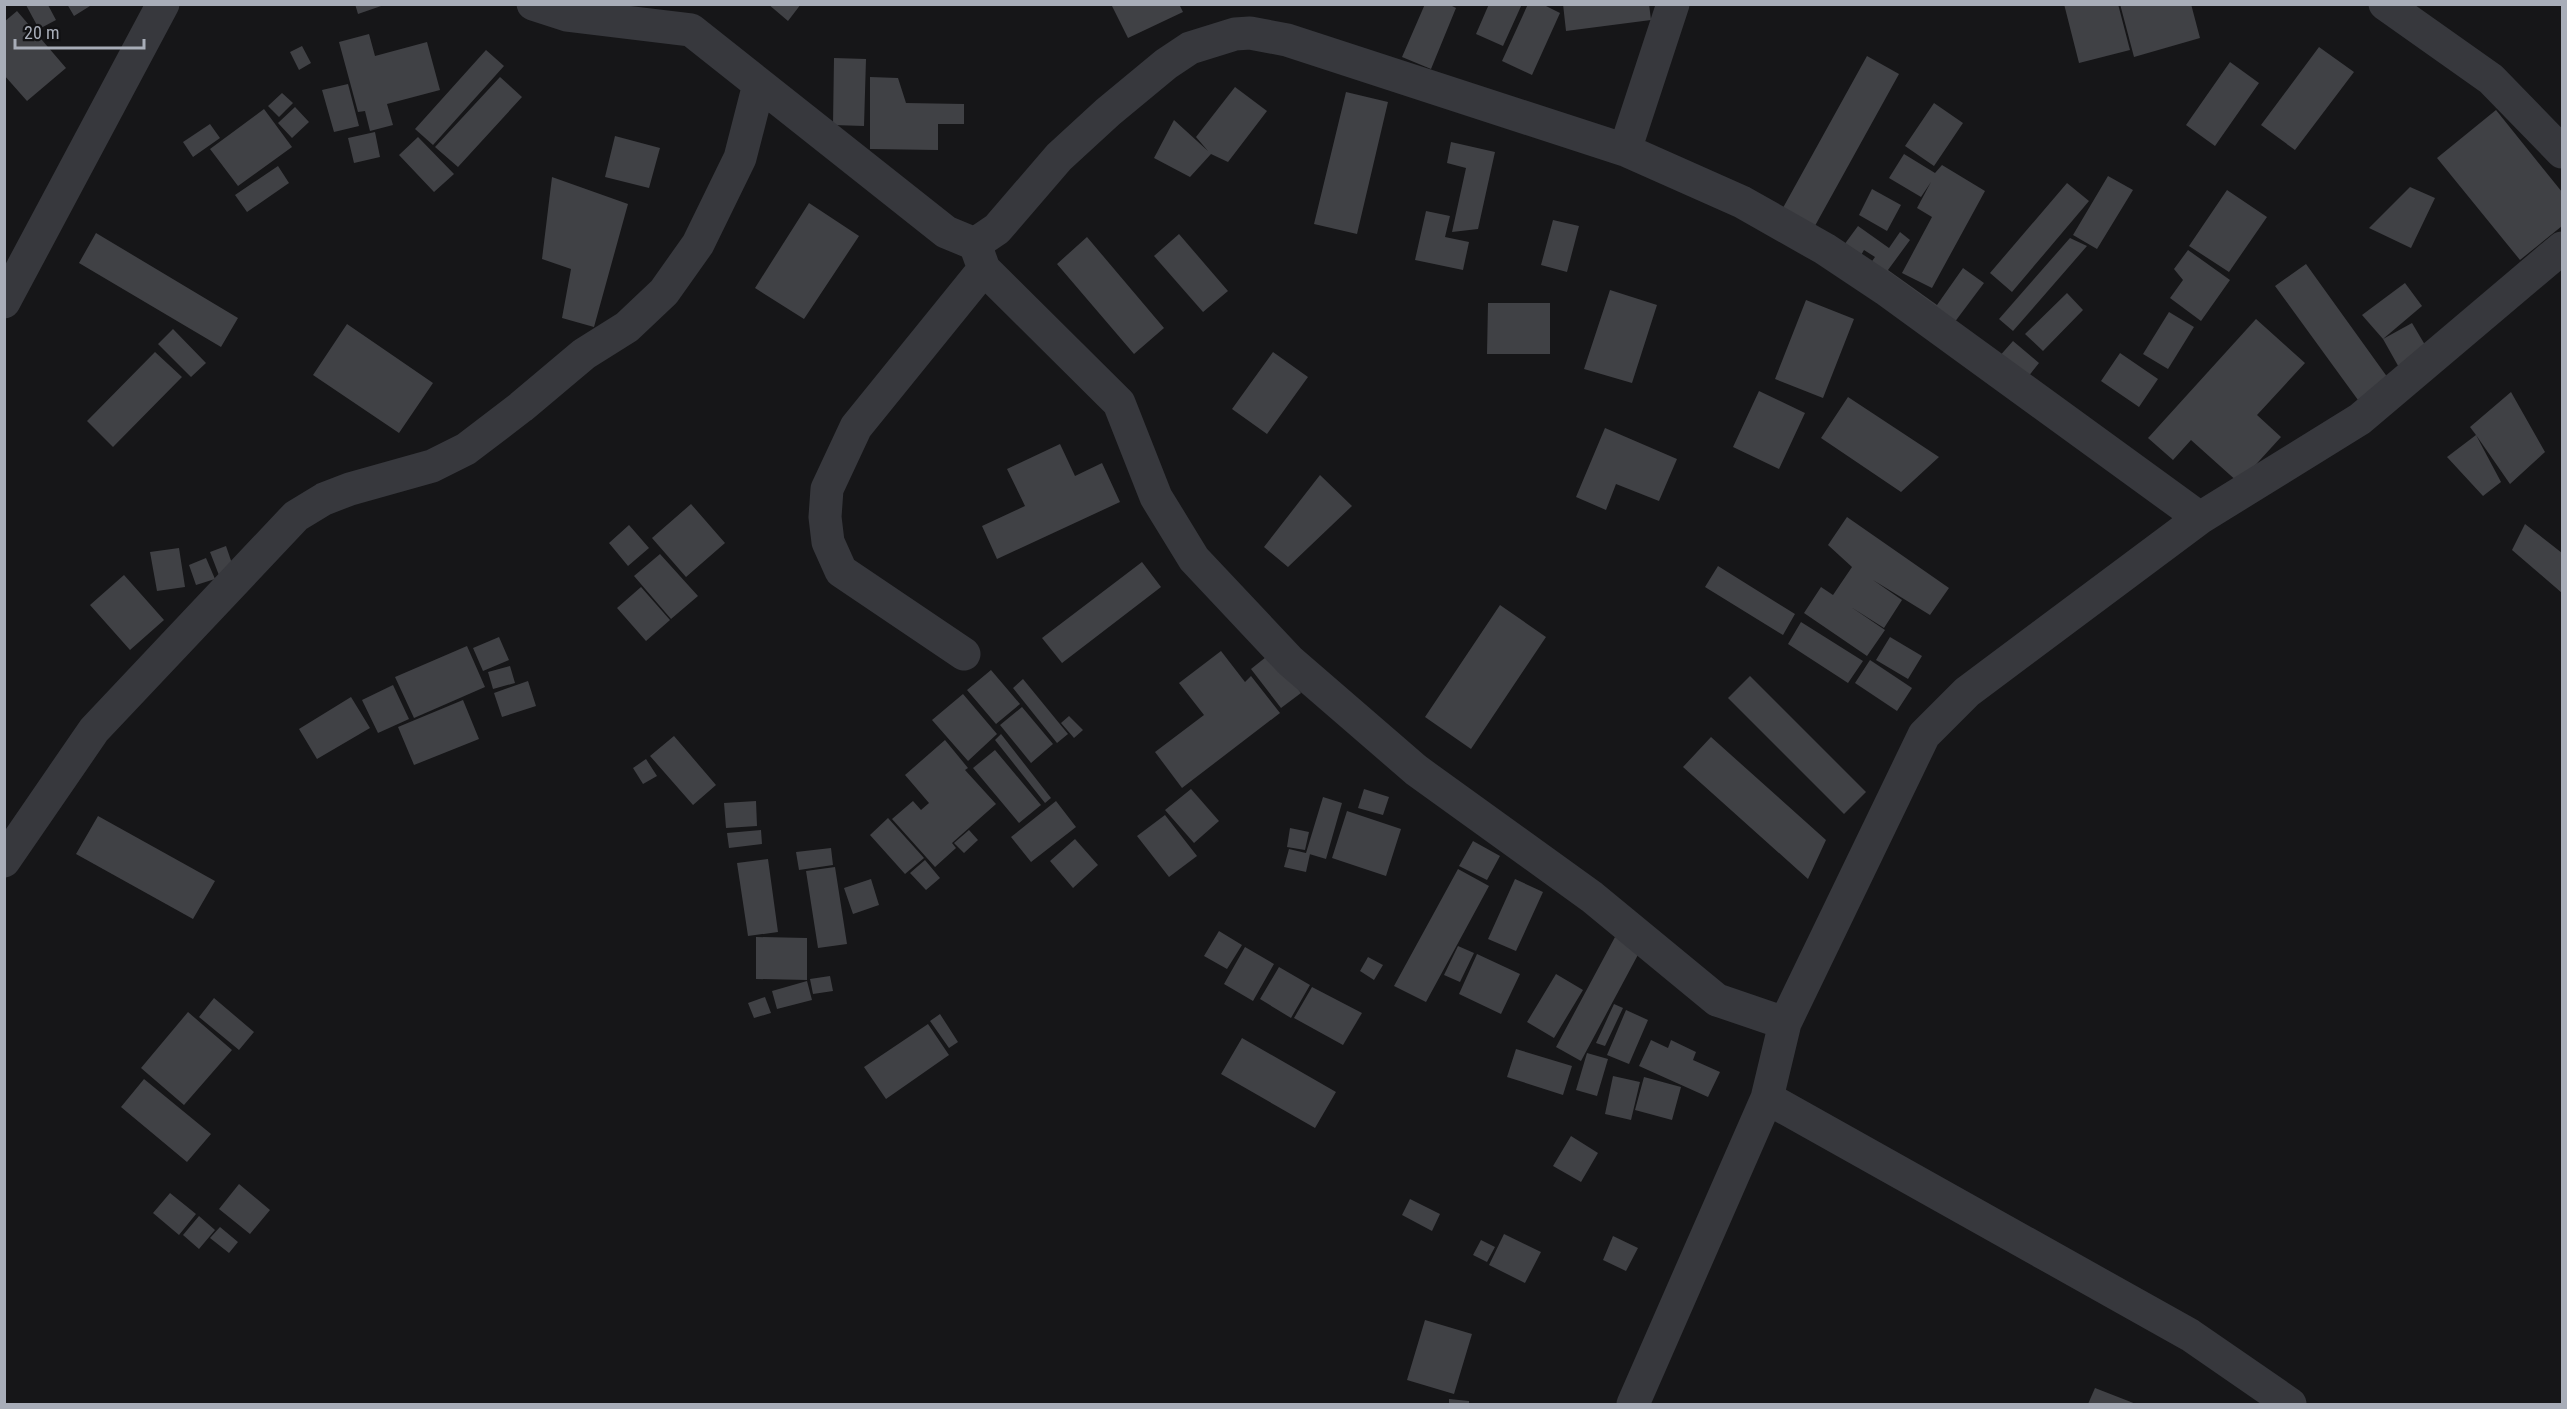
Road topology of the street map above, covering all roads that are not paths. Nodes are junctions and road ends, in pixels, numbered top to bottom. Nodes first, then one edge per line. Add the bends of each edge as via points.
1 (164, 4) edge
2 (532, 4) edge
3 (1673, 4) edge
4 (2385, 4) edge
5 (759, 84) junction
6 (1625, 150) junction
7 (2562, 152) edge
8 (2562, 248) edge
9 (979, 256) junction
10 (4, 302) edge
11 (2200, 518) junction
12 (964, 654) dead end
13 (4, 861) edge
14 (1785, 1023) junction
15 (1767, 1098) junction
16 (1633, 1404) edge
17 (2290, 1404) edge

1 - 10 street
2 - 5 street via 567,15 691,30
3 - 6 street
4 - 7 street via 2491,79
5 - 9 street
5 - 13 street via 740,158 727,188 698,244 664,292 627,327 584,354 466,448 432,466 324,499 296,516 94,730
6 - 9 street via 1287,40 1234,34 1190,48 1108,112 1059,156
6 - 11 street via 1742,202 1825,249
8 - 11 street via 2360,419
9 - 12 street via 856,427 827,489 825,517 828,542 841,571
9 - 14 street via 1119,403 1156,497 1194,559 1290,662 1416,770 1592,897 1718,1000
11 - 14 street via 1967,692 1924,735
14 - 15 street
15 - 16 street
15 - 17 street via 2190,1335

